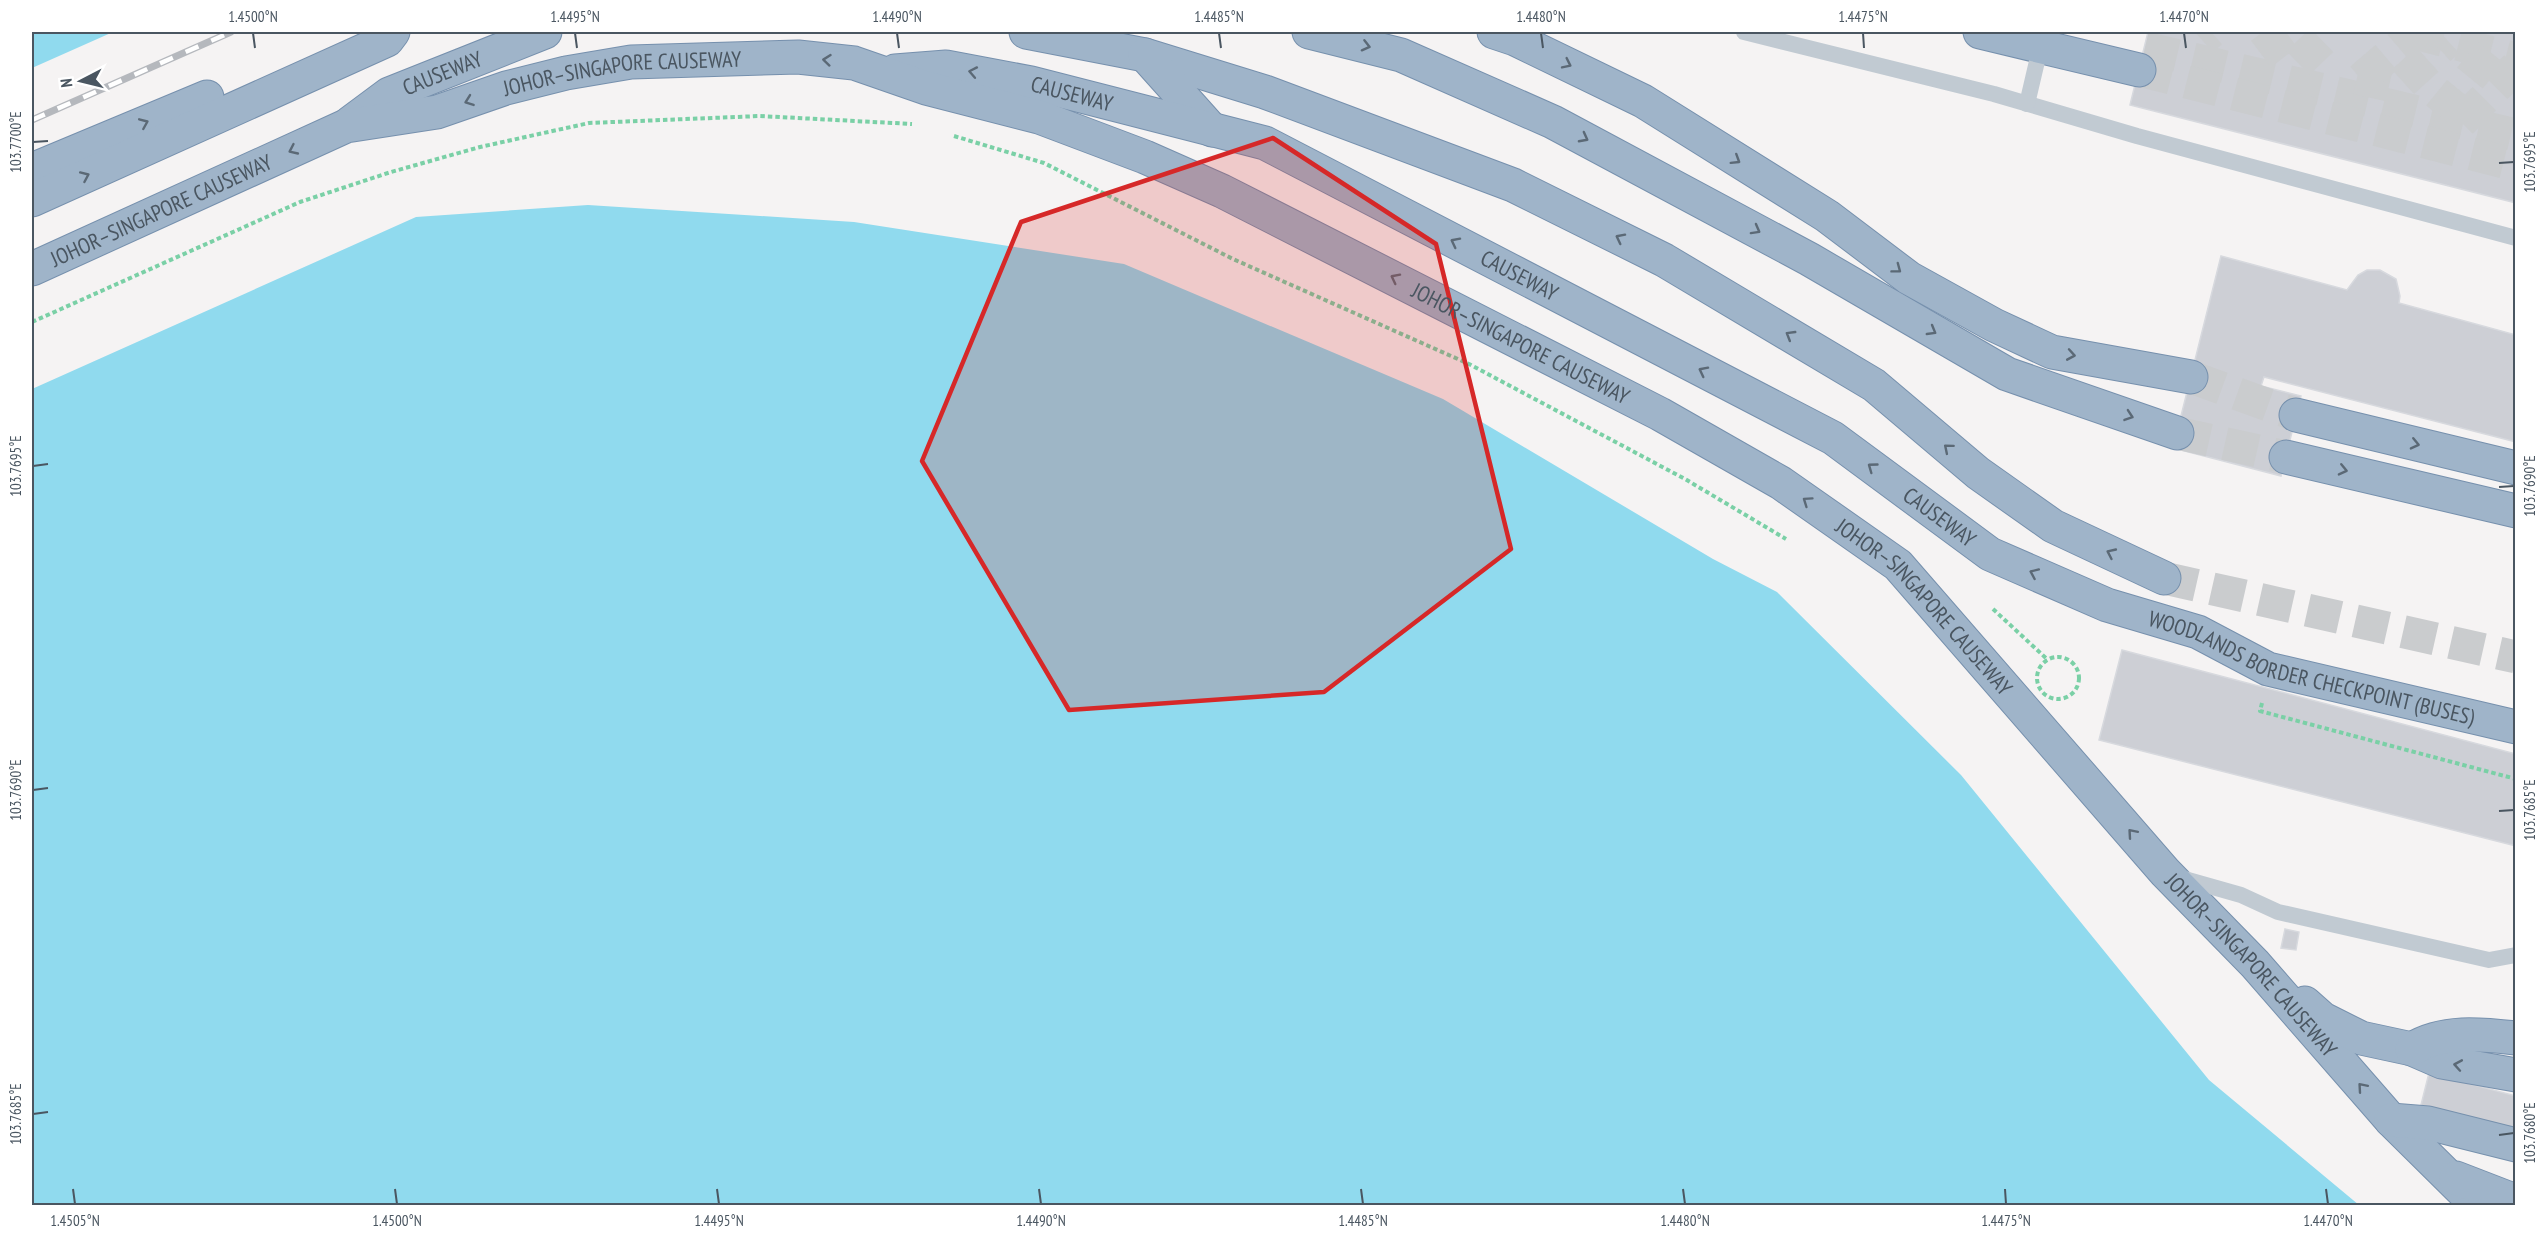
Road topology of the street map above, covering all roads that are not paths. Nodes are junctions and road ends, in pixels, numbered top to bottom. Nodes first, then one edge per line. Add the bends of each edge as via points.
1 (362, 32) edge
2 (393, 32) edge
3 (545, 32) edge
4 (1026, 32) edge
5 (1310, 32) edge
6 (1494, 32) edge
7 (1744, 32) edge
8 (1980, 32) edge
9 (2049, 37) edge
10 (1145, 55) junction
11 (2142, 59) tunnel mouth
12 (884, 72) junction
13 (2027, 104) junction
14 (1162, 117) junction
15 (346, 126) junction
16 (1212, 130) junction
17 (32, 170) edge
18 (1227, 193) junction
19 (32, 200) edge
20 (2516, 238) edge
21 (32, 269) edge
22 (2191, 377) tunnel mouth
23 (2296, 415) tunnel mouth
24 (2177, 433) tunnel mouth
25 (2286, 457) tunnel mouth
26 (2516, 468) edge
27 (2516, 512) edge
28 (2164, 578) tunnel mouth
29 (2107, 605) joint
30 (2516, 727) edge
31 (2165, 872) junction
32 (2516, 955) edge
33 (2255, 964) junction
34 (2516, 1038) edge
35 (2412, 1049) junction
36 (2516, 1075) edge
37 (2391, 1120) junction
38 (2516, 1145) edge
39 (2446, 1174) junction
40 (2513, 1200) dead end
41 (2478, 1206) edge

17 -> 1 highway
19 -> 2 highway via 387,40
3 - 15 highway, CAUSEWAY via 389,94
4 - 10 highway
5 -> 24 highway via 1401,55 1553,122 1809,259 2007,374
6 -> 22 highway via 1643,101 1827,216 1910,278 1994,325 2052,352
7 - 13 lane
8 - 9 highway
9 - 11 highway
9 - 13 lane
10 - 16 highway
28 -> 10 highway via 2053,526 1978,473 1874,385 1664,260 1513,185 1265,92
14 -> 12 highway, CAUSEWAY via 1031,83 946,67
12 -> 15 highway, JOHOR–SINGAPORE CAUSEWAY via 854,63 798,57 631,62 506,87 437,112
12 - 18 highway, JOHOR–SINGAPORE CAUSEWAY via 926,88 1039,117
13 - 20 lane
14 - 16 highway, CAUSEWAY
14 - 18 highway, JOHOR–SINGAPORE CAUSEWAY
15 -> 21 highway, JOHOR–SINGAPORE CAUSEWAY
29 -> 16 highway, CAUSEWAY via 1990,554 1833,438 1265,143
31 -> 18 highway, JOHOR–SINGAPORE CAUSEWAY via 1898,564 1781,483 1660,414
23 -> 26 highway
25 -> 27 highway
29 - 30 highway, WOODLANDS BORDER CHECKPOINT (BUSES) via 2198,632 2268,669
31 - 32 lane via 2278,912 2489,960
31 - 33 highway, JOHOR–SINGAPORE CAUSEWAY
33 - 35 highway via 2323,1019 2361,1038
37 -> 33 highway, JOHOR–SINGAPORE CAUSEWAY
34 - 35 highway via 2470,1033 2425,1041
36 -> 35 highway via 2442,1062
37 - 38 highway via 2428,1123
37 - 39 highway, JOHOR–SINGAPORE CAUSEWAY
39 - 40 highway
39 - 41 highway, JOHOR–SINGAPORE CAUSEWAY

